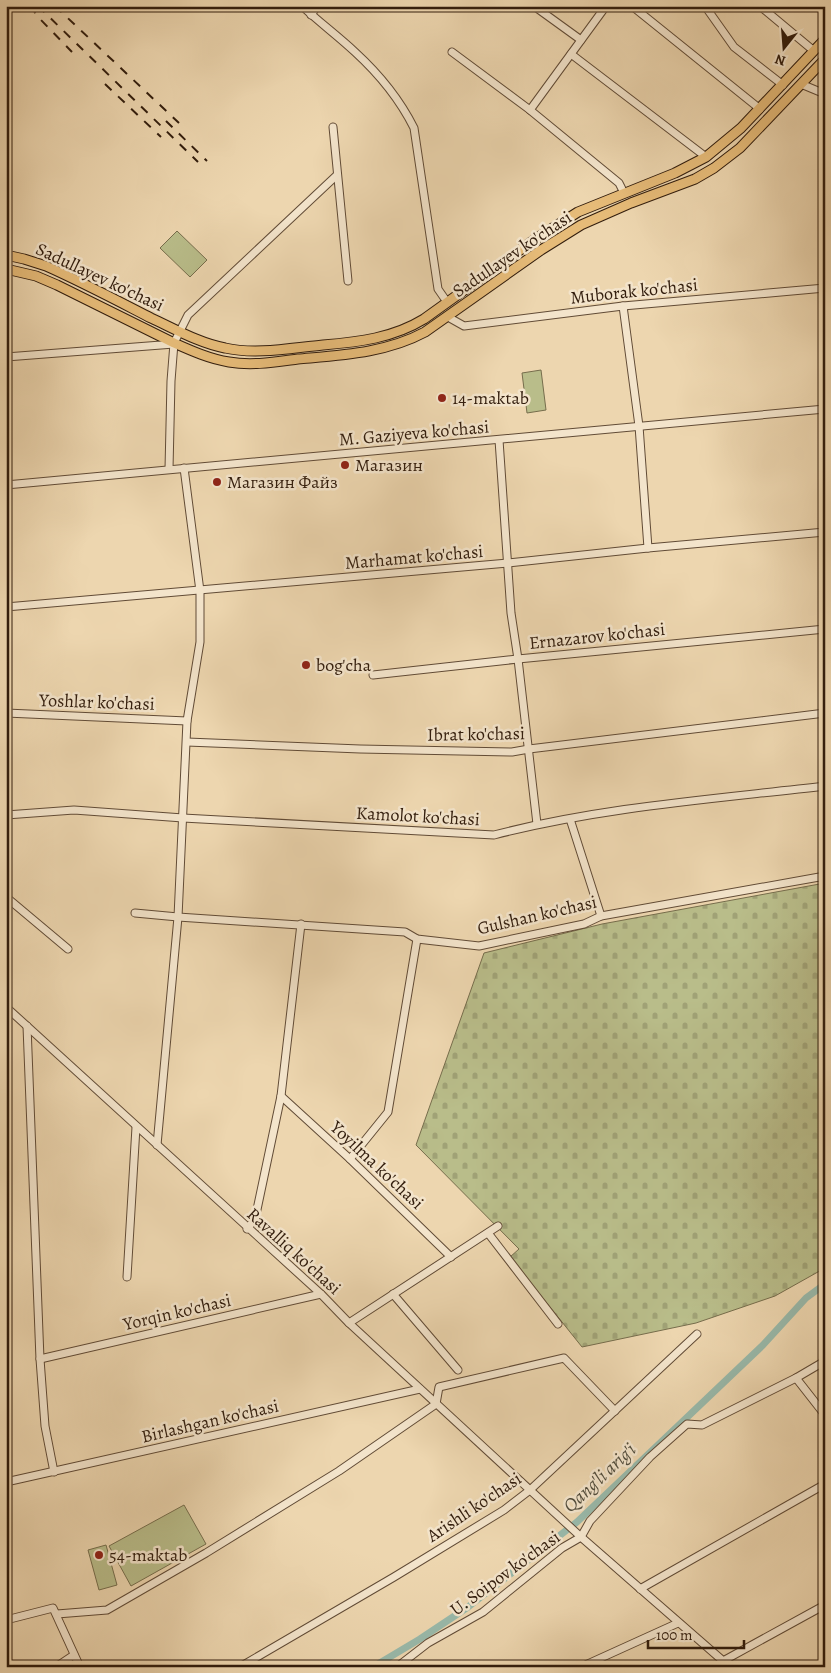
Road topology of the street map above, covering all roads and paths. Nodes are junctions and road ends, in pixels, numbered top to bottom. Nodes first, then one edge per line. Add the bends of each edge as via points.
1 (302, 6) edge
2 (317, 6) edge
3 (534, 6) edge
4 (606, 6) edge
5 (632, 6) edge
6 (705, 6) edge
7 (760, 6) edge
8 (311, 15) junction
9 (582, 40) junction
10 (825, 40) edge
11 (814, 51) junction
12 (452, 52) dead end
13 (571, 54) junction
14 (825, 59) edge
15 (801, 84) junction
16 (783, 85) junction
17 (825, 94) edge
18 (760, 109) junction
19 (530, 110) junction
20 (332, 128) dead end
21 (706, 158) junction
22 (337, 175) junction
23 (624, 192) junction
24 (6, 255) edge
25 (6, 269) edge
26 (348, 281) dead end
27 (825, 288) edge
28 (447, 302) junction
29 (624, 306) junction
30 (448, 317) junction
31 (179, 332) junction
32 (174, 344) junction
33 (6, 357) edge
34 (825, 409) edge
35 (638, 426) junction
36 (499, 440) junction
37 (184, 468) junction
38 (169, 469) junction
39 (6, 485) edge
40 (825, 532) edge
41 (648, 548) junction
42 (508, 563) junction
43 (200, 591) junction
44 (6, 607) edge
45 (825, 629) edge
46 (518, 659) junction
47 (373, 675) dead end
48 (6, 713) edge
49 (825, 713) edge
50 (187, 720) junction
51 (187, 742) junction
52 (529, 749) junction
53 (825, 786) edge
54 (6, 815) edge
55 (183, 818) junction
56 (570, 819) junction
57 (538, 824) junction
58 (825, 876) edge
59 (6, 897) edge
60 (135, 913) dead end
61 (600, 916) junction
62 (178, 917) junction
63 (301, 924) junction
64 (418, 939) junction
65 (68, 949) dead end
66 (6, 1008) edge
67 (27, 1026) junction
68 (281, 1096) junction
69 (136, 1127) junction
70 (157, 1145) junction
71 (350, 1159) junction
72 (498, 1226) dead end
73 (248, 1229) junction
74 (488, 1233) junction
75 (451, 1257) junction
76 (127, 1277) dead end
77 (321, 1294) junction
78 (393, 1294) junction
79 (348, 1323) junction
80 (558, 1324) dead end
81 (697, 1334) dead end
82 (40, 1359) junction
83 (825, 1361) edge
84 (458, 1370) dead end
85 (796, 1378) junction
86 (420, 1389) junction
87 (436, 1404) junction
88 (615, 1411) junction
89 (825, 1415) edge
90 (54, 1472) junction
91 (6, 1482) edge
92 (825, 1484) edge
93 (530, 1490) junction
94 (579, 1535) junction
95 (640, 1589) junction
96 (825, 1605) edge
97 (57, 1614) junction
98 (6, 1620) edge
99 (678, 1622) junction
100 (74, 1655) junction
101 (723, 1660) junction
102 (56, 1667) edge
103 (80, 1667) edge
104 (240, 1667) edge
105 (397, 1667) edge
106 (581, 1667) edge
107 (730, 1667) edge

1 - 8 street
2 - 8 street
3 - 9 street
4 - 9 street
5 - 18 street
6 - 16 street via 734,47
7 - 11 street
8 - 28 street via 355,52 406,110 414,128 438,288
9 - 13 street
10 - 11 main road, Sadullayev ko'chasi
11 - 16 main road, Sadullayev ko'chasi
12 - 19 street
13 - 19 street
13 - 21 street
14 - 15 main road, Sadullayev ko'chasi
15 - 17 street
15 - 30 main road, Sadullayev ko'chasi via 740,148 714,168 581,226 541,250
16 - 18 main road, Sadullayev ko'chasi
18 - 21 main road, Sadullayev ko'chasi
19 - 23 street via 619,183
20 - 22 street
21 - 23 main road, Sadullayev ko'chasi
22 - 26 street
22 - 31 street via 188,315
23 - 28 main road, Sadullayev ko'chasi via 555,226
24 - 31 main road, Sadullayev ko'chasi via 53,269
25 - 32 main road, Sadullayev ko'chasi via 58,285
27 - 29 street, Muborak ko'chasi
28 - 31 main road, Sadullayev ko'chasi via 399,332 344,343 236,350
29 - 30 street, Muborak ko'chasi via 464,326
29 - 35 street
30 - 32 main road, Sadullayev ko'chasi via 413,338 388,347 273,362 229,362
31 - 32 street
32 - 33 street
32 - 38 street
34 - 35 street, M. Gaziyeva ko'chasi
35 - 36 street, M. Gaziyeva ko'chasi
35 - 41 street
36 - 37 street, M. Gaziyeva ko'chasi
36 - 42 street
37 - 38 street, M. Gaziyeva ko'chasi
37 - 43 street
38 - 39 street, M. Gaziyeva ko'chasi
40 - 41 street, Marhamat ko'chasi
41 - 42 street, Marhamat ko'chasi
42 - 43 street, Marhamat ko'chasi
42 - 46 street via 510,613
43 - 44 street, Marhamat ko'chasi
43 - 50 street via 200,642
45 - 46 street, Ernazarov ko'chasi
46 - 47 street, Ernazarov ko'chasi
46 - 52 street
48 - 50 street, Yoshlar ko'chasi
49 - 52 street, Ibrat ko'chasi
50 - 51 street
51 - 52 street, Ibrat ko'chasi via 360,749 512,752
51 - 55 street
52 - 57 street
53 - 56 street, Kamolot ko'chasi
54 - 55 street, Kamolot ko'chasi via 74,810
55 - 57 street, Kamolot ko'chasi via 494,835
55 - 62 street
56 - 57 street, Kamolot ko'chasi
56 - 61 street
58 - 61 street, Gulshan ko'chasi
59 - 65 street
60 - 62 street, Gulshan ko'chasi
61 - 64 street, Gulshan ko'chasi via 584,924 479,946
62 - 63 street, Gulshan ko'chasi
62 - 70 street
63 - 64 street, Gulshan ko'chasi via 405,932
63 - 68 street
64 - 71 street via 388,1112
66 - 67 street, Ravalliq ko'chasi
67 - 69 street, Ravalliq ko'chasi
67 - 82 street
68 - 71 street, Yoyilma ko'chasi
68 - 73 street via 255,1218
69 - 70 street, Ravalliq ko'chasi
69 - 76 street
70 - 73 street, Ravalliq ko'chasi
71 - 75 street, Yoyilma ko'chasi
72 - 74 street
73 - 77 street, Ravalliq ko'chasi
74 - 75 street
74 - 80 street
75 - 78 street
77 - 79 street, Ravalliq ko'chasi
77 - 82 street, Yorqin ko'chasi
78 - 79 street
78 - 84 street
79 - 86 street, Ravalliq ko'chasi
81 - 88 street, Arishli ko'chasi
82 - 90 street via 45,1426
83 - 85 street
85 - 89 street
85 - 94 street via 702,1425 687,1424 650,1456
86 - 87 street, Ravalliq ko'chasi
86 - 90 street, Birlashgan ko'chasi
87 - 88 street via 439,1387 564,1358
87 - 93 street, Ravalliq ko'chasi
87 - 97 street via 339,1471 107,1610
88 - 93 street, Arishli ko'chasi
90 - 91 street, Birlashgan ko'chasi
92 - 95 street
93 - 94 street, Ravalliq ko'chasi
93 - 104 street, Arishli ko'chasi via 488,1520
94 - 95 street, Ravalliq ko'chasi
94 - 105 street, U. Soipov ko'chasi via 483,1612 428,1643
95 - 99 street, Ravalliq ko'chasi
96 - 101 street
97 - 98 street via 53,1608
97 - 100 street
99 - 101 street, Ravalliq ko'chasi
99 - 106 street
100 - 102 street
100 - 103 street
101 - 107 street, Ravalliq ko'chasi

